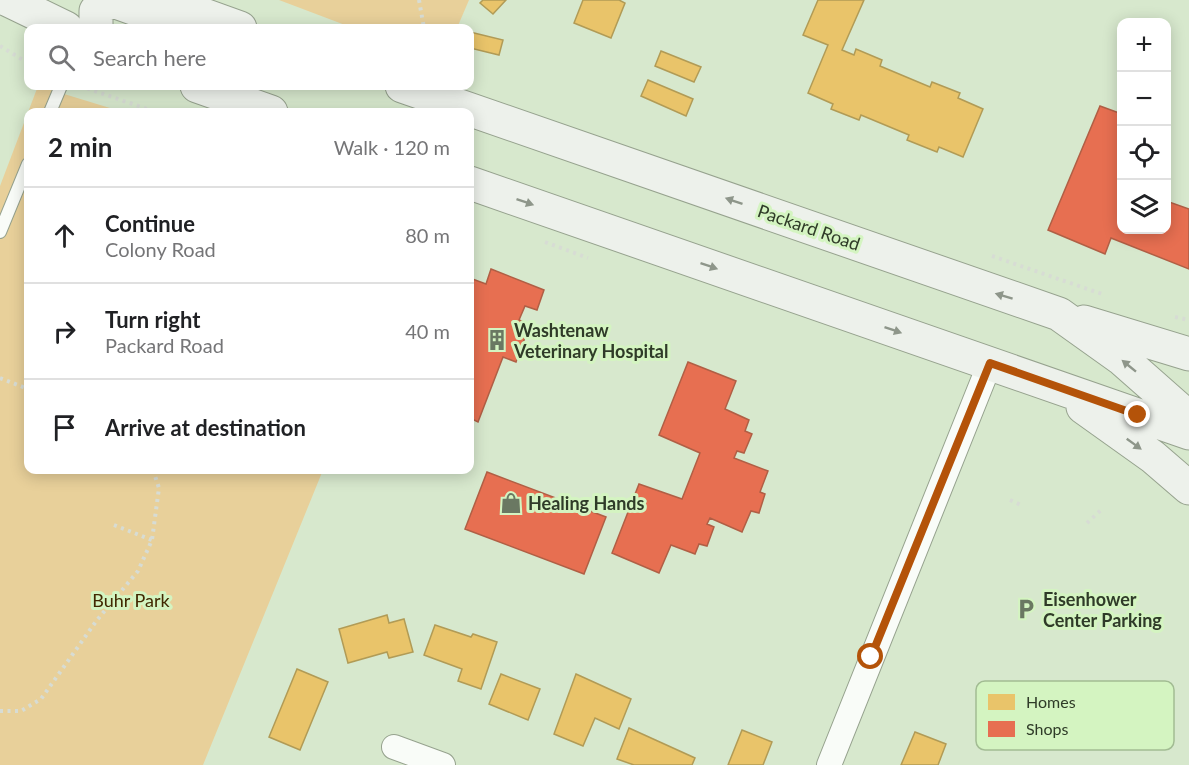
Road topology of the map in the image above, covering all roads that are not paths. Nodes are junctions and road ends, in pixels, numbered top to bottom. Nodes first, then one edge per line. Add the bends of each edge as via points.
1 (8, 0) edge
2 (162, 0) edge
3 (202, 15) edge
4 (82, 19) edge
5 (228, 24) edge
6 (59, 90) edge
7 (208, 90) edge
8 (413, 90) edge
9 (52, 108) edge
10 (260, 108) edge
11 (465, 108) edge
12 (474, 111) edge
13 (474, 129) edge
14 (24, 174) edge
15 (665, 178) junction
16 (474, 184) edge
17 (0, 232) edge
18 (1059, 314) junction
19 (1189, 354) edge
20 (990, 363) junction
21 (1052, 385) junction
22 (1189, 418) edge
23 (1189, 433) edge
24 (1189, 488) edge
25 (394, 747) dead end
26 (443, 765) edge
27 (828, 765) edge

1 - 4 main road
2 - 3 main road
3 - 4 main road via 116,2 106,3
3 - 5 main road
6 - 9 lane
7 - 10 main road
8 - 11 main road, Packard Road
12 - 15 main road, Packard Road
13 - 15 main road via 590,170
14 - 17 lane
18 -> 15 main road, Packard Road
16 -> 20 main road
18 - 19 main road
22 -> 18 main road, Packard Road via 1137,372
20 - 21 main road
20 - 27 street
21 - 23 main road
21 -> 24 main road via 1153,457
25 - 26 street

